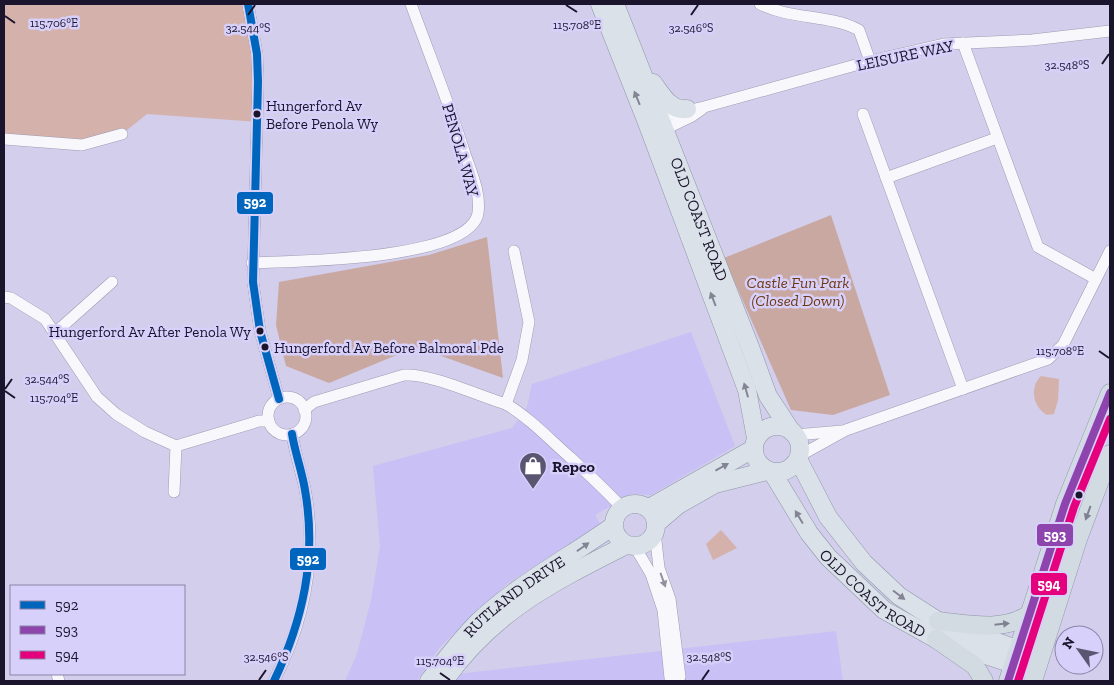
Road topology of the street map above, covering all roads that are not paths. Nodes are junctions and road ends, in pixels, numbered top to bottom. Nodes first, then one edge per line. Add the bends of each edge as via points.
1 (248, 4) edge
2 (411, 4) edge
3 (600, 4) edge
4 (615, 4) edge
5 (760, 4) edge
6 (1110, 31) edge
7 (963, 43) junction
8 (635, 55) junction
9 (870, 61) junction
10 (696, 108) junction
11 (863, 114) dead end
12 (655, 126) junction
13 (122, 134) dead end
14 (997, 138) junction
15 (4, 139) edge
16 (886, 178) junction
17 (514, 251) dead end
18 (1110, 251) edge
19 (252, 263) junction
20 (1096, 279) junction
21 (112, 282) dead end
22 (4, 297) edge
23 (56, 332) junction
24 (963, 389) junction
25 (1110, 393) edge
26 (279, 399) junction
27 (506, 404) junction
28 (304, 410) junction
29 (269, 421) junction
30 (846, 430) junction
31 (793, 433) junction
32 (292, 434) junction
33 (755, 444) junction
34 (176, 446) junction
35 (1110, 454) edge
36 (799, 457) junction
37 (770, 472) junction
38 (174, 492) dead end
39 (622, 508) junction
40 (654, 521) junction
41 (613, 526) junction
42 (631, 546) junction
43 (1028, 615) junction
44 (938, 621) junction
45 (936, 639) junction
46 (1015, 657) junction
47 (1036, 670) edge
48 (274, 681) edge
49 (429, 681) edge
50 (444, 681) edge
51 (984, 681) edge
52 (1008, 681) edge

1 - 19 street via 257,54 258,82
2 - 19 street, PENOLA WAY via 462,143 477,191 478,214 467,229 436,243 400,253
12 -> 3 main road, OLD COAST ROAD
4 - 8 main road, OLD COAST ROAD
5 - 9 street via 786,14 848,24 859,30
6 - 7 street, LEISURE WAY via 1032,40
7 - 9 street, LEISURE WAY via 944,44
7 - 14 street
8 - 10 main road via 668,103 680,110
8 - 12 main road, OLD COAST ROAD
9 - 10 street, LEISURE WAY
10 - 12 street, LEISURE WAY
10 - 12 street, LEISURE WAY via 692,116
11 - 16 street
12 - 31 main road, OLD COAST ROAD via 750,347 762,384
33 -> 12 main road, OLD COAST ROAD via 747,390
13 - 15 street via 82,144
14 - 16 street
14 - 20 street via 1038,247
16 - 24 street
17 - 27 street via 529,322 522,360
18 - 20 street
19 - 26 street via 260,331
20 - 24 street via 1063,345 1048,359
21 - 23 street
22 - 23 street via 45,319
23 - 34 street via 97,397 116,414 145,432
24 - 30 street
25 - 43 highway via 1066,504
26 - 28 street via 294,398
26 - 29 street via 270,407
27 - 28 street via 411,375 314,402
27 - 39 street via 530,420
28 - 32 street via 304,423
29 - 32 street via 276,431
29 - 34 street
30 - 31 street
30 - 36 street
31 - 33 main road via 772,426
31 - 36 main road via 799,444
32 - 48 street via 308,510 310,562 300,619
33 - 37 main road via 757,462
40 -> 33 main road
34 - 38 street
35 -> 47 highway via 1078,539
36 - 37 main road via 785,471
36 -> 44 main road, OLD COAST ROAD via 828,517 864,564 899,596
37 - 40 main road via 715,484
45 -> 37 main road, OLD COAST ROAD via 884,610 828,557
39 - 40 main road via 633,503 641,504
39 - 41 main road via 614,518
40 - 42 main road via 651,540 644,545
40 -> 42 street via 659,568 670,599 674,678 663,610 651,574
41 - 42 main road via 620,540
49 -> 41 main road, RUTLAND DRIVE via 479,622 524,584
42 - 50 main road, RUTLAND DRIVE via 552,582 514,607 480,637
44 -> 43 highway via 985,626 1016,623
43 - 46 highway
44 - 46 main road, OLD COAST ROAD
45 - 46 main road, OLD COAST ROAD
45 - 51 highway via 975,666
46 - 47 main road, OLD COAST ROAD
46 - 52 highway

